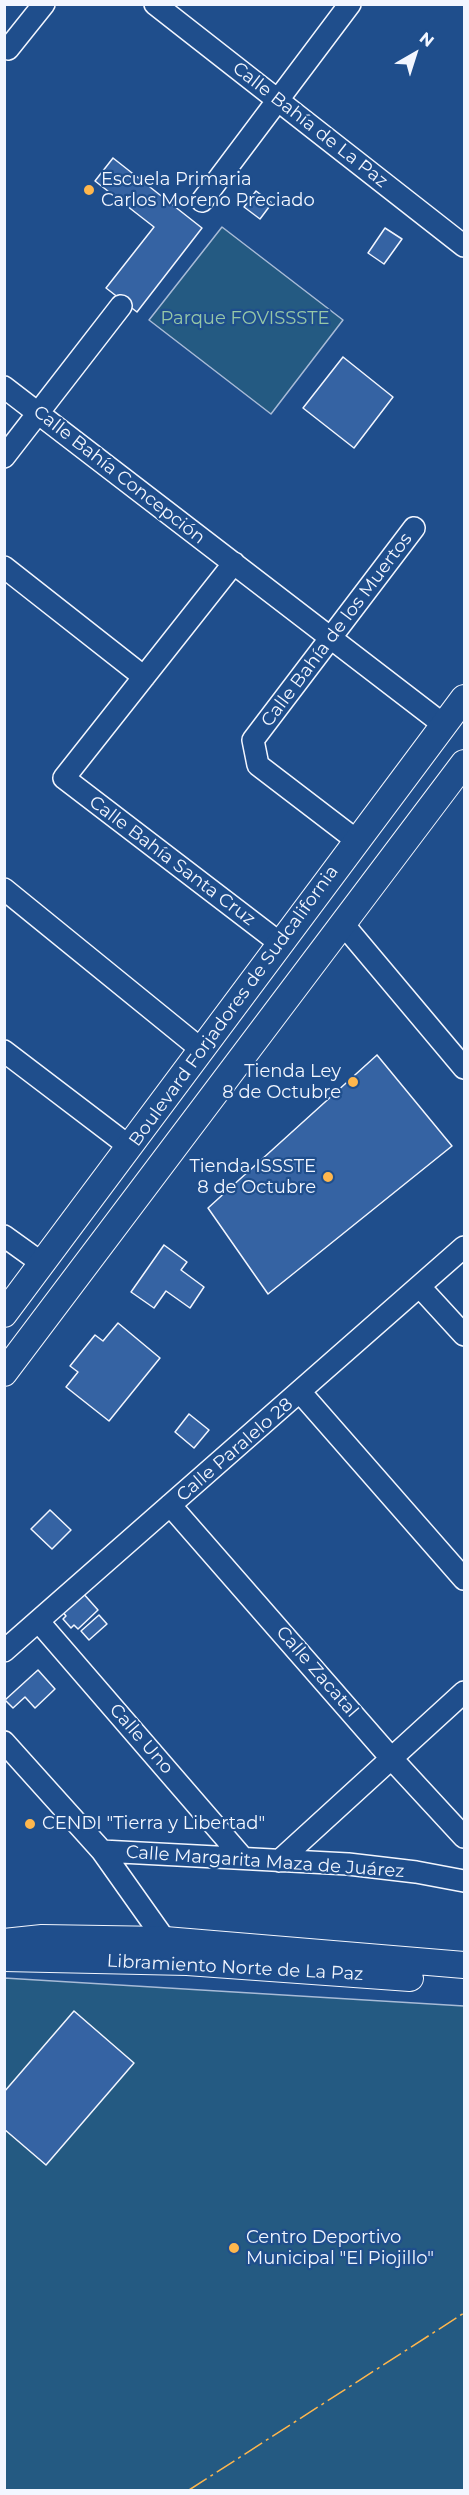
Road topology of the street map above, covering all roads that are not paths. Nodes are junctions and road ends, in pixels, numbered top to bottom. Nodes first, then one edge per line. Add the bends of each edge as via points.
1 (44, 4) edge
2 (155, 4) edge
3 (350, 4) edge
4 (8, 49) dead end
5 (279, 101) junction
6 (202, 201) dead end
7 (465, 246) edge
8 (121, 306) dead end
9 (4, 387) edge
10 (38, 413) junction
11 (4, 457) edge
12 (414, 528) dead end
13 (234, 563) junction
14 (4, 567) edge
15 (332, 638) junction
16 (144, 677) junction
17 (465, 698) edge
18 (444, 725) junction
19 (461, 772) edge
20 (356, 840) junction
21 (4, 889) edge
22 (344, 924) junction
23 (281, 944) junction
24 (202, 1050) junction
25 (4, 1051) edge
26 (465, 1068) edge
27 (130, 1147) junction
28 (4, 1236) edge
29 (465, 1247) edge
30 (43, 1264) junction
31 (420, 1287) junction
32 (4, 1314) edge
33 (465, 1335) edge
34 (4, 1373) edge
35 (301, 1393) junction
36 (170, 1505) junction
37 (465, 1579) edge
38 (39, 1622) junction
39 (4, 1651) edge
40 (465, 1692) edge
41 (4, 1742) edge
42 (391, 1758) junction
43 (465, 1837) edge
44 (102, 1851) junction
45 (242, 1857) junction
46 (279, 1861) junction
47 (465, 1881) edge
48 (165, 1940) junction
49 (4, 1942) edge
50 (4, 1958) edge
51 (465, 1965) edge
52 (465, 1982) edge

1 - 4 street
2 - 5 street, Calle Bahía de La Paz
3 - 5 street
5 - 6 street
5 - 7 street, Calle Bahía de La Paz
8 - 10 street
9 - 10 street, Calle Bahía Concepción
10 - 11 street
10 - 13 street, Calle Bahía Concepción
12 - 15 street, Calle Bahía de los Muertos
13 - 15 street, Calle Bahía Concepción
13 - 16 street
14 - 16 street
15 - 18 street, Calle Bahía Concepción
15 - 20 street, Calle Bahía de los Muertos via 253,740 258,765
16 - 23 street, Calle Bahía Santa Cruz via 64,778
17 - 18 main road, Boulevard Forjadores de Sudcalifornia
18 - 20 main road, Boulevard Forjadores de Sudcalifornia
19 - 22 main road, Boulevard Forjadores de Sudcalifornia
20 - 23 main road, Boulevard Forjadores de Sudcalifornia
21 - 24 street
22 - 26 street
22 - 34 main road, Boulevard Forjadores de Sudcalifornia
23 - 24 main road, Boulevard Forjadores de Sudcalifornia
24 - 27 main road, Boulevard Forjadores de Sudcalifornia
25 - 27 street
27 - 30 main road, Boulevard Forjadores de Sudcalifornia
28 - 30 street
29 - 31 street, Calle Paralelo 28
30 - 32 main road, Boulevard Forjadores de Sudcalifornia
31 - 33 street
31 - 35 street, Calle Paralelo 28
35 - 36 street, Calle Paralelo 28
35 - 37 street
36 - 38 street, Calle Paralelo 28
36 - 42 street, Calle Zacatal
38 - 39 street, Calle Paralelo 28
38 - 45 street, Calle Uno
40 - 42 street
41 - 44 street
42 - 43 street, Calle Zacatal
42 - 46 street
44 - 45 street, Calle Margarita Maza de Juárez
44 - 48 street
45 - 46 street, Calle Margarita Maza de Juárez
46 - 47 street, Calle Margarita Maza de Juárez via 348,1864
48 - 49 main road via 42,1938
48 - 51 main road
50 - 52 main road, Libramiento Norte de La Paz via 187,1962

